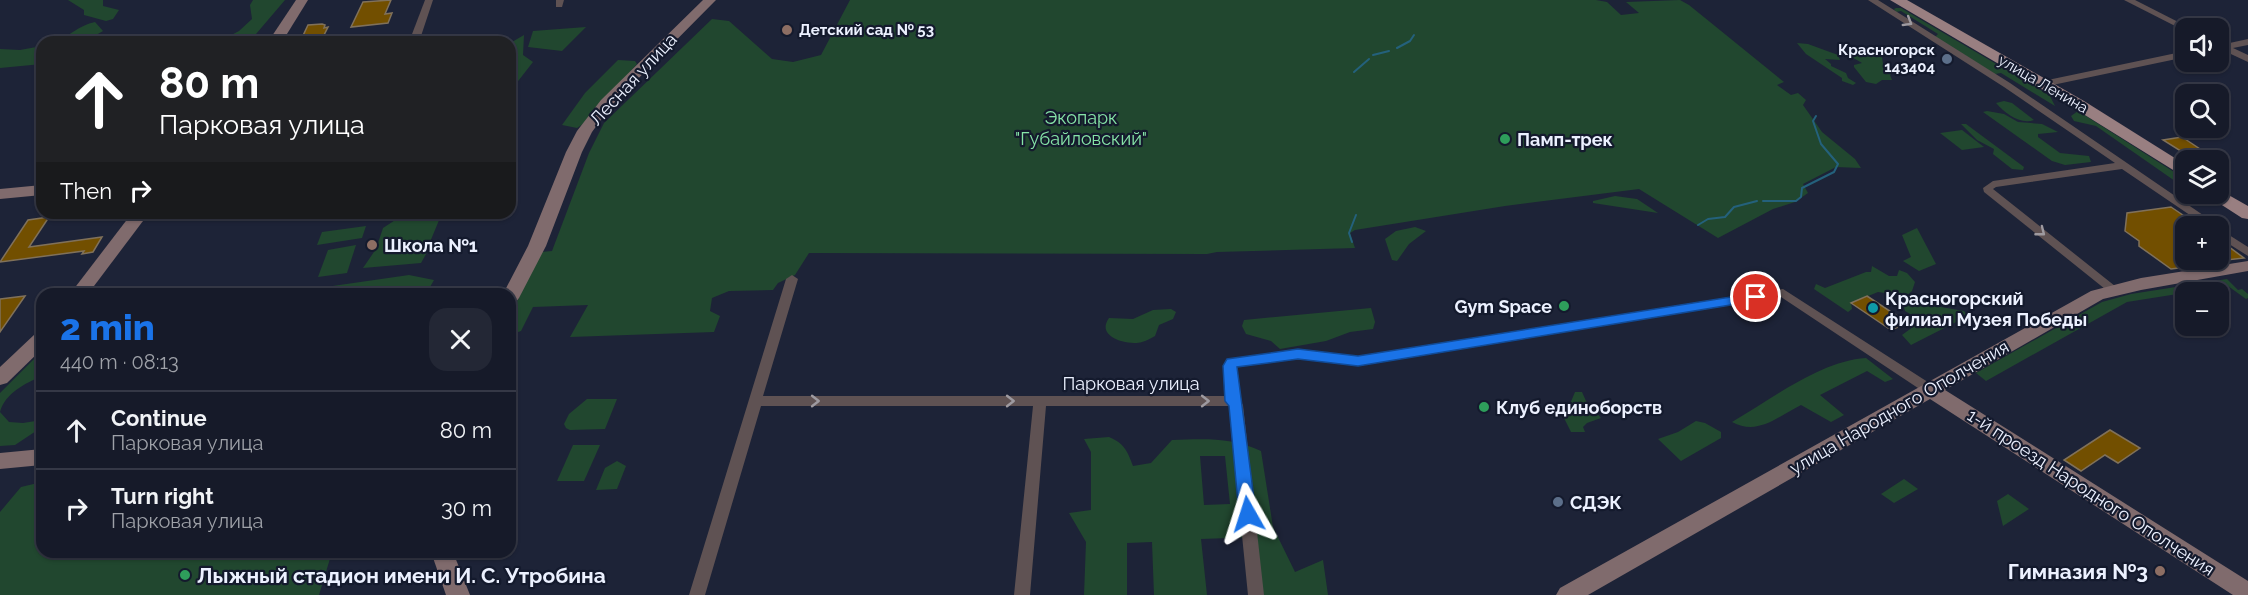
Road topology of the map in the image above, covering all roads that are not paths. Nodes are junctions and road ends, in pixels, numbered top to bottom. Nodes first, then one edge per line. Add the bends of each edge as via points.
1 (302, 0) edge
2 (429, 0) edge
3 (710, 0) edge
4 (1872, 0) edge
5 (2128, 0) edge
6 (1898, 3) edge
7 (2175, 23) edge
8 (279, 36) edge
9 (416, 36) edge
10 (2248, 42) edge
11 (2229, 45) edge
12 (2229, 50) edge
13 (2175, 56) edge
14 (2248, 58) edge
15 (2046, 83) junction
16 (2175, 159) edge
17 (2125, 165) junction
18 (2175, 166) edge
19 (36, 191) edge
20 (0, 194) edge
21 (2229, 194) edge
22 (2229, 202) edge
23 (2248, 206) edge
24 (2248, 214) edge
25 (2199, 216) edge
26 (136, 219) edge
27 (2229, 239) edge
28 (2248, 252) edge
29 (2248, 266) edge
30 (2229, 270) junction
31 (792, 279) dead end
32 (2248, 283) edge
33 (84, 288) edge
34 (515, 288) edge
35 (2114, 290) junction
36 (36, 344) edge
37 (0, 378) edge
38 (1929, 389) junction
39 (757, 401) junction
40 (1040, 401) junction
41 (1233, 401) junction
42 (36, 458) edge
43 (0, 461) edge
44 (444, 558) edge
45 (2248, 593) edge
46 (458, 595) edge
47 (697, 595) edge
48 (1023, 595) edge
49 (1256, 595) edge
50 (1568, 595) edge

1 - 8 main road
2 - 9 street
3 - 34 main road, Лесная улица via 615,95 585,131
4 - 6 street
5 - 7 street
6 - 15 main road, улица Ленина
6 -> 17 street via 1944,44
10 - 11 street
12 - 14 street
13 - 15 street
15 - 16 main road, улица Ленина
15 - 18 main road, улица Ленина
17 - 25 street
17 -> 35 street via 1994,184 1988,190
19 - 20 main road
21 - 23 main road
22 - 24 main road
26 - 33 main road
27 - 28 street
29 - 30 main road, улица Народного Ополчения
30 - 32 main road
30 - 35 main road, улица Народного Ополчения
31 - 39 street
35 - 38 main road, улица Народного Ополчения
36 - 37 main road
38 - 41 street, 1-й проезд Народного Ополчения via 1783,293 1358,361 1298,354 1232,363
38 - 45 main road, 1-й проезд Народного Ополчения
38 - 50 main road, улица Народного Ополчения
39 -> 40 street, Парковая улица
39 - 47 street
40 -> 41 street, Парковая улица
40 - 48 street
41 - 49 street
42 - 43 main road
44 - 46 main road

